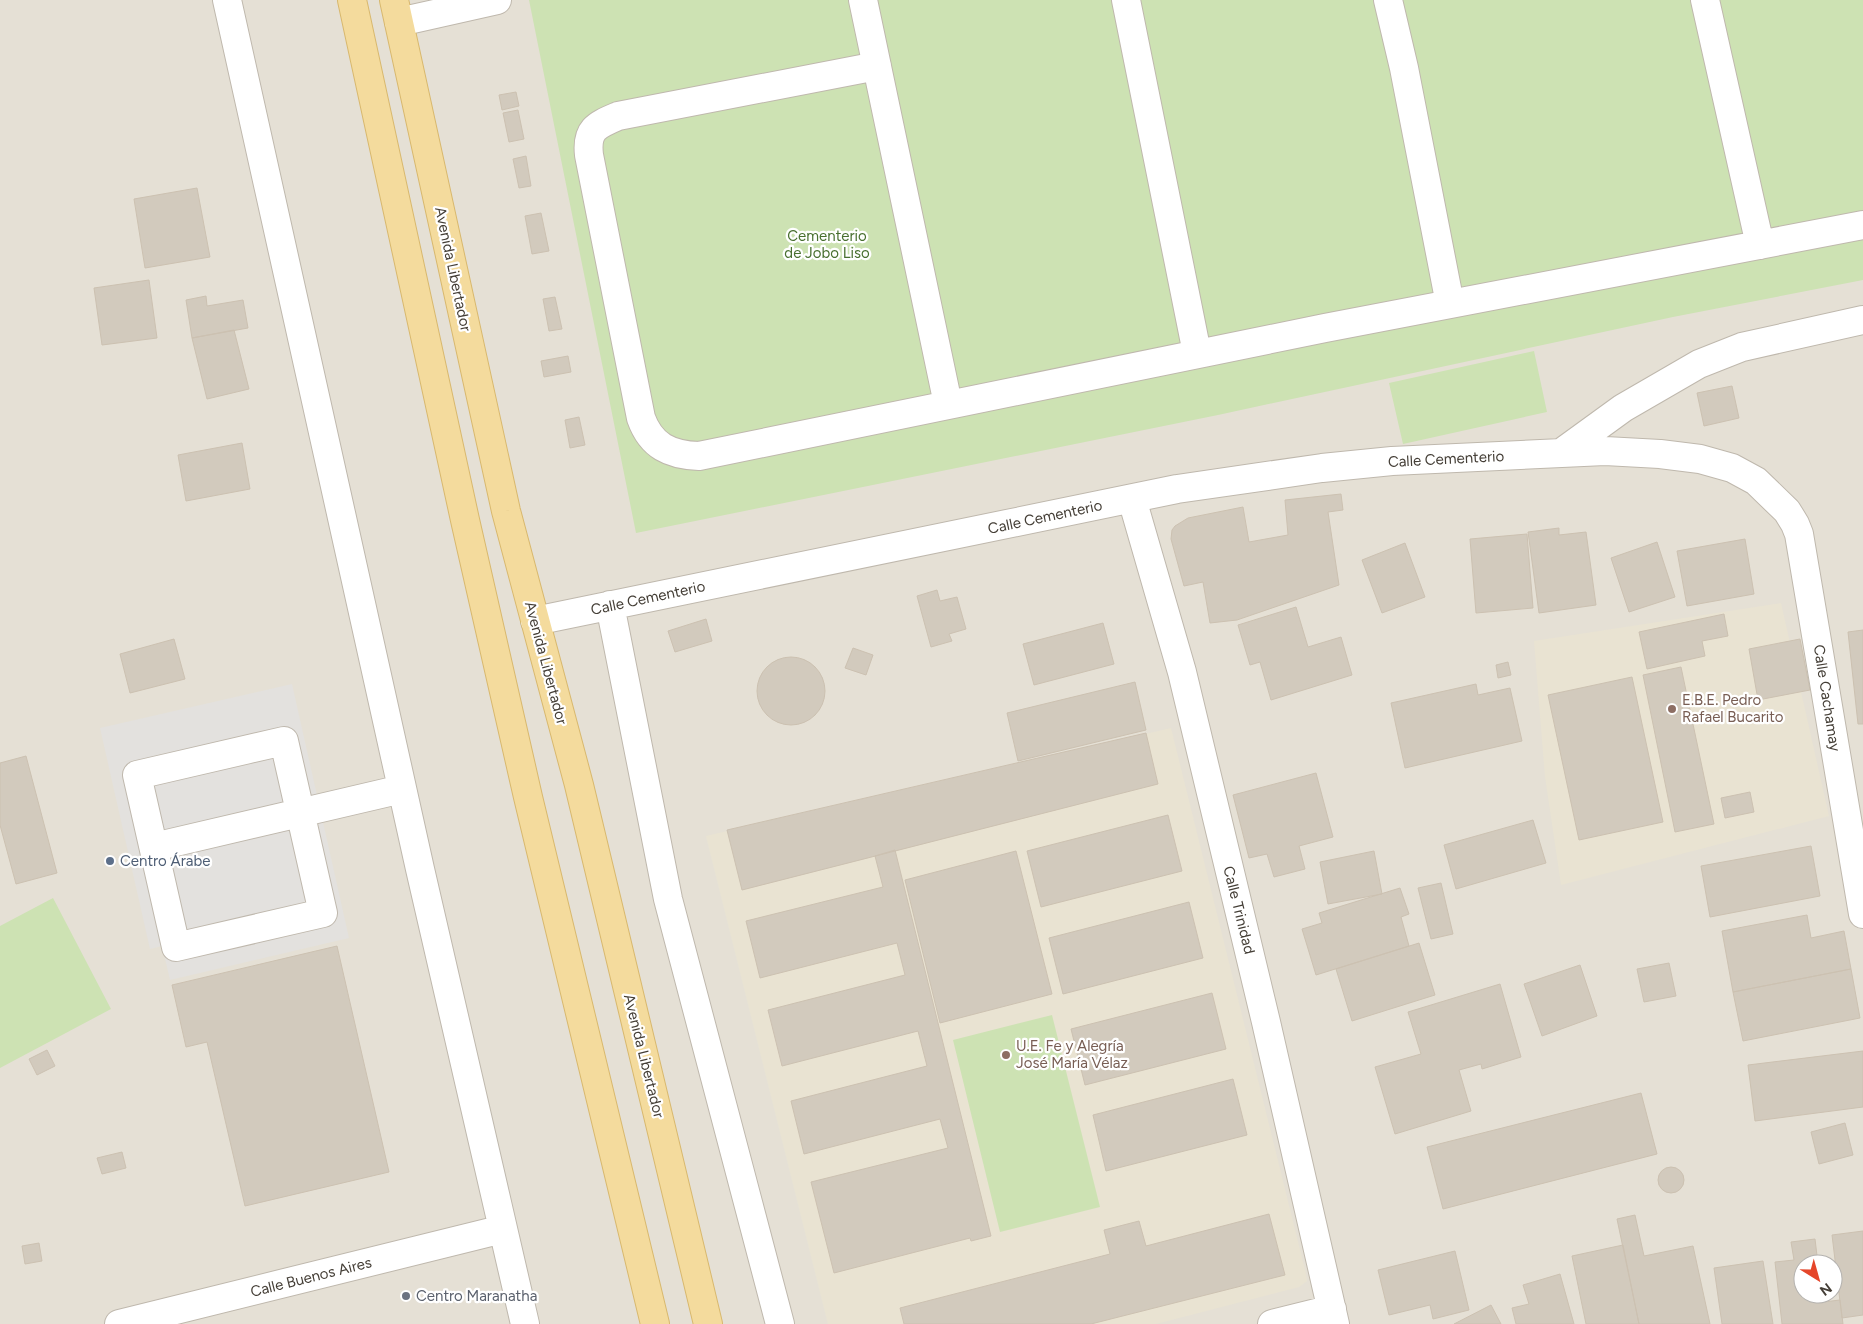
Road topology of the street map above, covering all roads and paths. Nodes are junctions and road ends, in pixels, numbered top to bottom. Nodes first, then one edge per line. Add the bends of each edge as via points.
1 (227, 0) edge
2 (352, 0) edge
3 (497, 0) edge
4 (863, 0) edge
5 (1126, 0) edge
6 (1388, 0) edge
7 (1705, 0) edge
8 (397, 11) edge
9 (877, 66) junction
10 (1863, 226) edge
11 (1760, 245) junction
12 (1450, 304) junction
13 (1863, 320) edge
14 (1198, 353) junction
15 (948, 404) junction
16 (1561, 453) junction
17 (1769, 492) joint
18 (1132, 499) junction
19 (610, 605) junction
20 (535, 621) junction
21 (402, 789) junction
22 (301, 813) junction
23 (154, 847) junction
24 (1863, 914) edge
25 (503, 1229) junction
26 (1334, 1316) edge
27 (118, 1324) edge
28 (525, 1324) edge
29 (655, 1324) edge
30 (708, 1324) edge
31 (780, 1324) edge
32 (1272, 1324) edge

1 - 21 street
2 - 29 main road via 526,788
3 - 8 street
4 - 9 street
5 - 14 street
6 - 12 street
7 - 11 street
8 - 20 main road, Avenida Libertador via 506,511
9 - 15 street
9 - 15 street via 618,116 594,129 588,144 589,155 641,418 645,430 661,447 685,456 699,456
10 - 11 street
11 - 12 street
12 - 14 street
13 - 16 street via 1742,347 1699,364 1623,408
14 - 15 street
16 - 17 street, Calle Cementerio via 1605,451 1700,460 1732,468
16 - 18 street, Calle Cementerio via 1392,461 1322,468 1177,489
17 - 24 street, Calle Cachamay via 1795,524 1802,547
18 - 19 street, Calle Cementerio
18 - 26 street, Calle Trinidad via 1182,672
19 - 20 street, Calle Cementerio
19 - 31 street via 668,899
20 - 30 main road, Avenida Libertador via 581,795
21 - 22 street
21 - 25 street
22 - 23 street
22 - 23 street via 284,741 165,768 138,775
22 - 23 street via 323,913 176,947
25 - 27 street, Calle Buenos Aires
25 - 28 street
26 - 32 street

